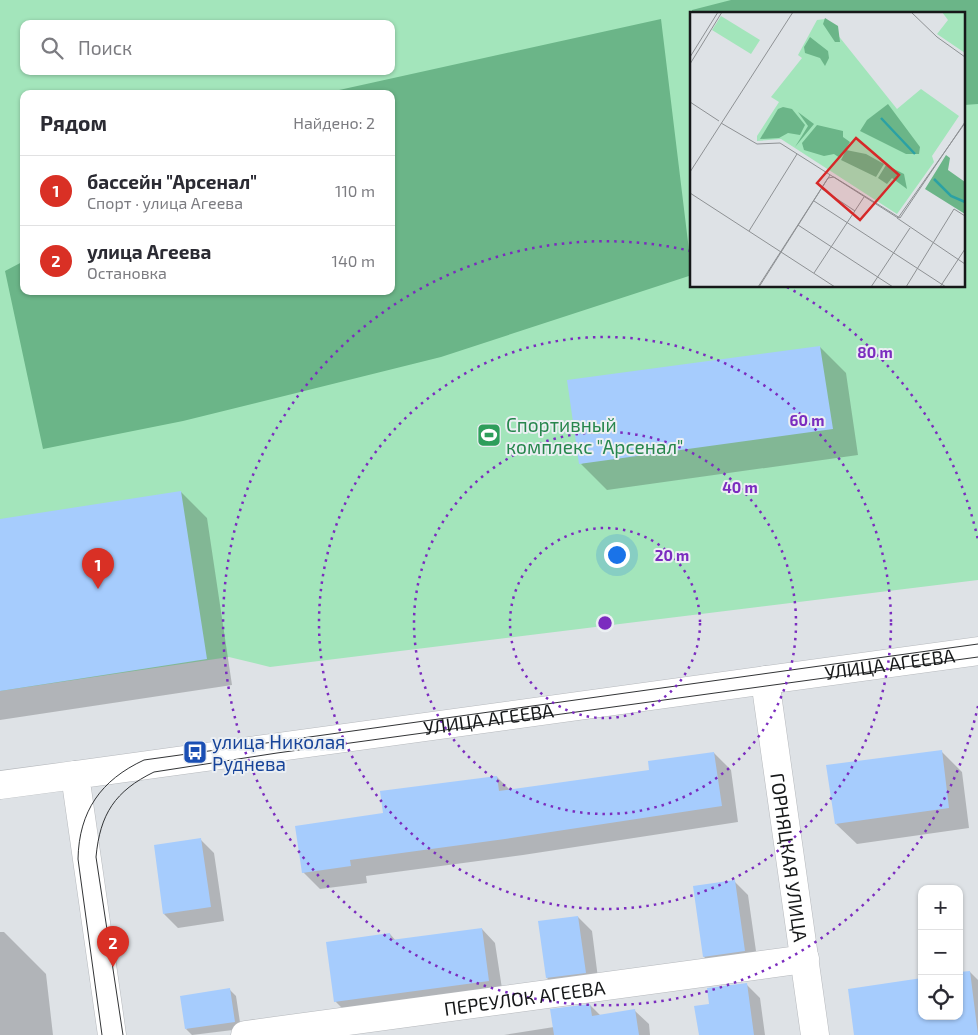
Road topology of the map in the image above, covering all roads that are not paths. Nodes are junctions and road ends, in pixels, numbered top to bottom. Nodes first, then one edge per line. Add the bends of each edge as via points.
1 (978, 651) edge
2 (765, 680) junction
3 (75, 775) junction
4 (0, 785) edge
5 (804, 959) junction
6 (112, 1035) edge
7 (245, 1035) edge
8 (815, 1035) edge

1 - 2 street, УЛИЦА АГЕЕВА
2 - 3 street, УЛИЦА АГЕЕВА
2 - 5 street, ГОРНЯЦКАЯ УЛИЦА
3 - 4 street, УЛИЦА АГЕЕВА
3 - 6 street
5 - 7 street, ПЕРЕУЛОК АГЕЕВА
5 - 8 street, ГОРНЯЦКАЯ УЛИЦА

